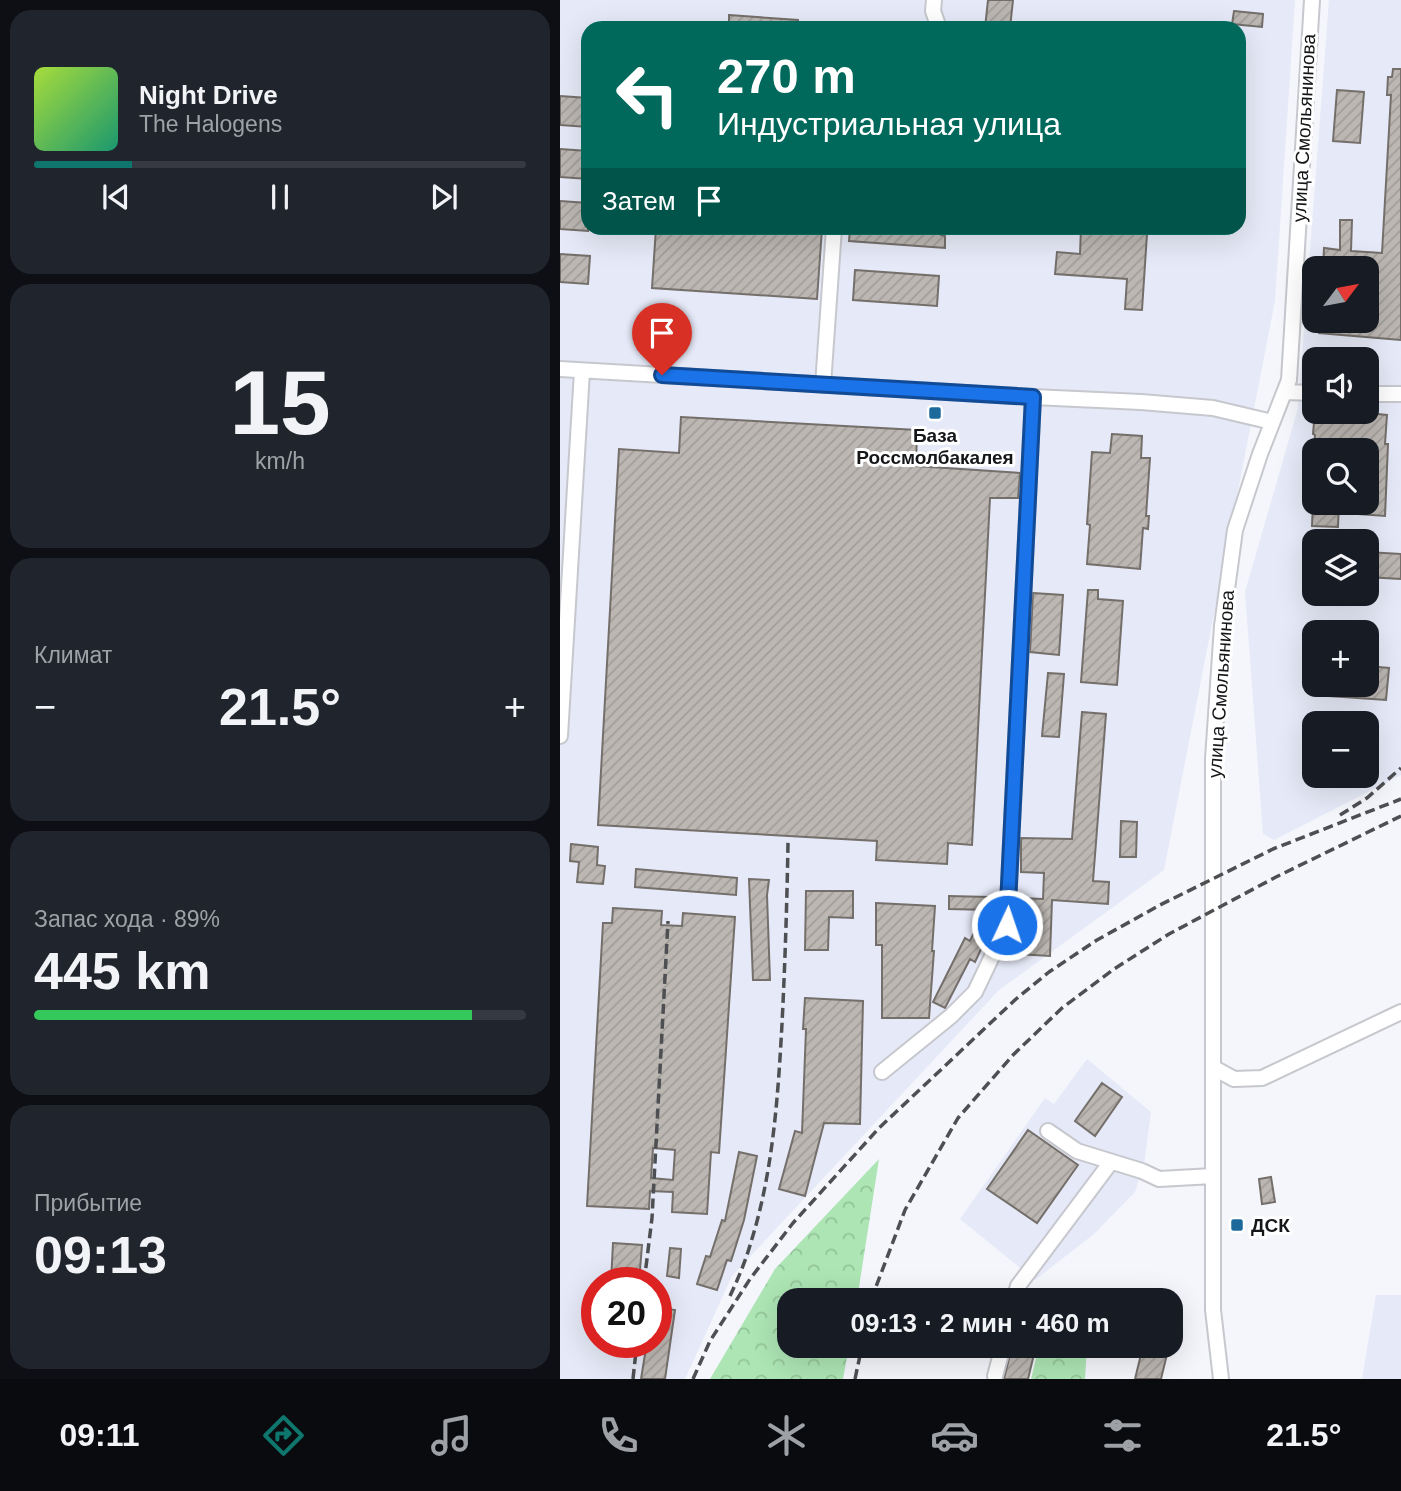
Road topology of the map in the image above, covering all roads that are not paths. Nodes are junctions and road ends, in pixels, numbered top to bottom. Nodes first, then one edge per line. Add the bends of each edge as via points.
1 (934, 0) edge
2 (1312, 0) edge
3 (937, 21) edge
4 (834, 235) edge
5 (560, 369) edge
6 (582, 370) junction
7 (823, 385) junction
8 (1285, 392) junction
9 (1302, 393) edge
10 (1379, 394) edge
11 (1401, 394) edge
12 (1033, 397) junction
13 (1272, 422) junction
14 (562, 668) edge
15 (560, 736) edge
16 (1401, 1013) edge
17 (1214, 1068) junction
18 (882, 1072) dead end
19 (1048, 1131) dead end
20 (1111, 1162) junction
21 (1213, 1176) junction
22 (1017, 1288) edge
23 (1000, 1358) edge
24 (1220, 1374) edge
25 (995, 1376) dead end
26 (1232, 1379) edge

1 - 3 street
2 - 8 street, улица Смольянинова
4 - 7 street
5 - 6 street
6 - 7 street
6 - 14 street
7 - 12 street
8 - 9 street
8 - 13 street, улица Смольянинова
10 - 11 street
12 - 13 street via 1213,408
12 - 18 street via 1007,925 975,992
13 - 17 street, улица Смольянинова via 1235,530 1222,626 1213,760
14 - 15 street
16 - 17 street via 1262,1078 1234,1079
17 - 21 street, улица Смольянинова
19 - 20 street via 1077,1151
20 - 21 street via 1159,1179
20 - 22 street
21 - 24 street, улица Смольянинова via 1213,1310
23 - 25 street
24 - 26 street

